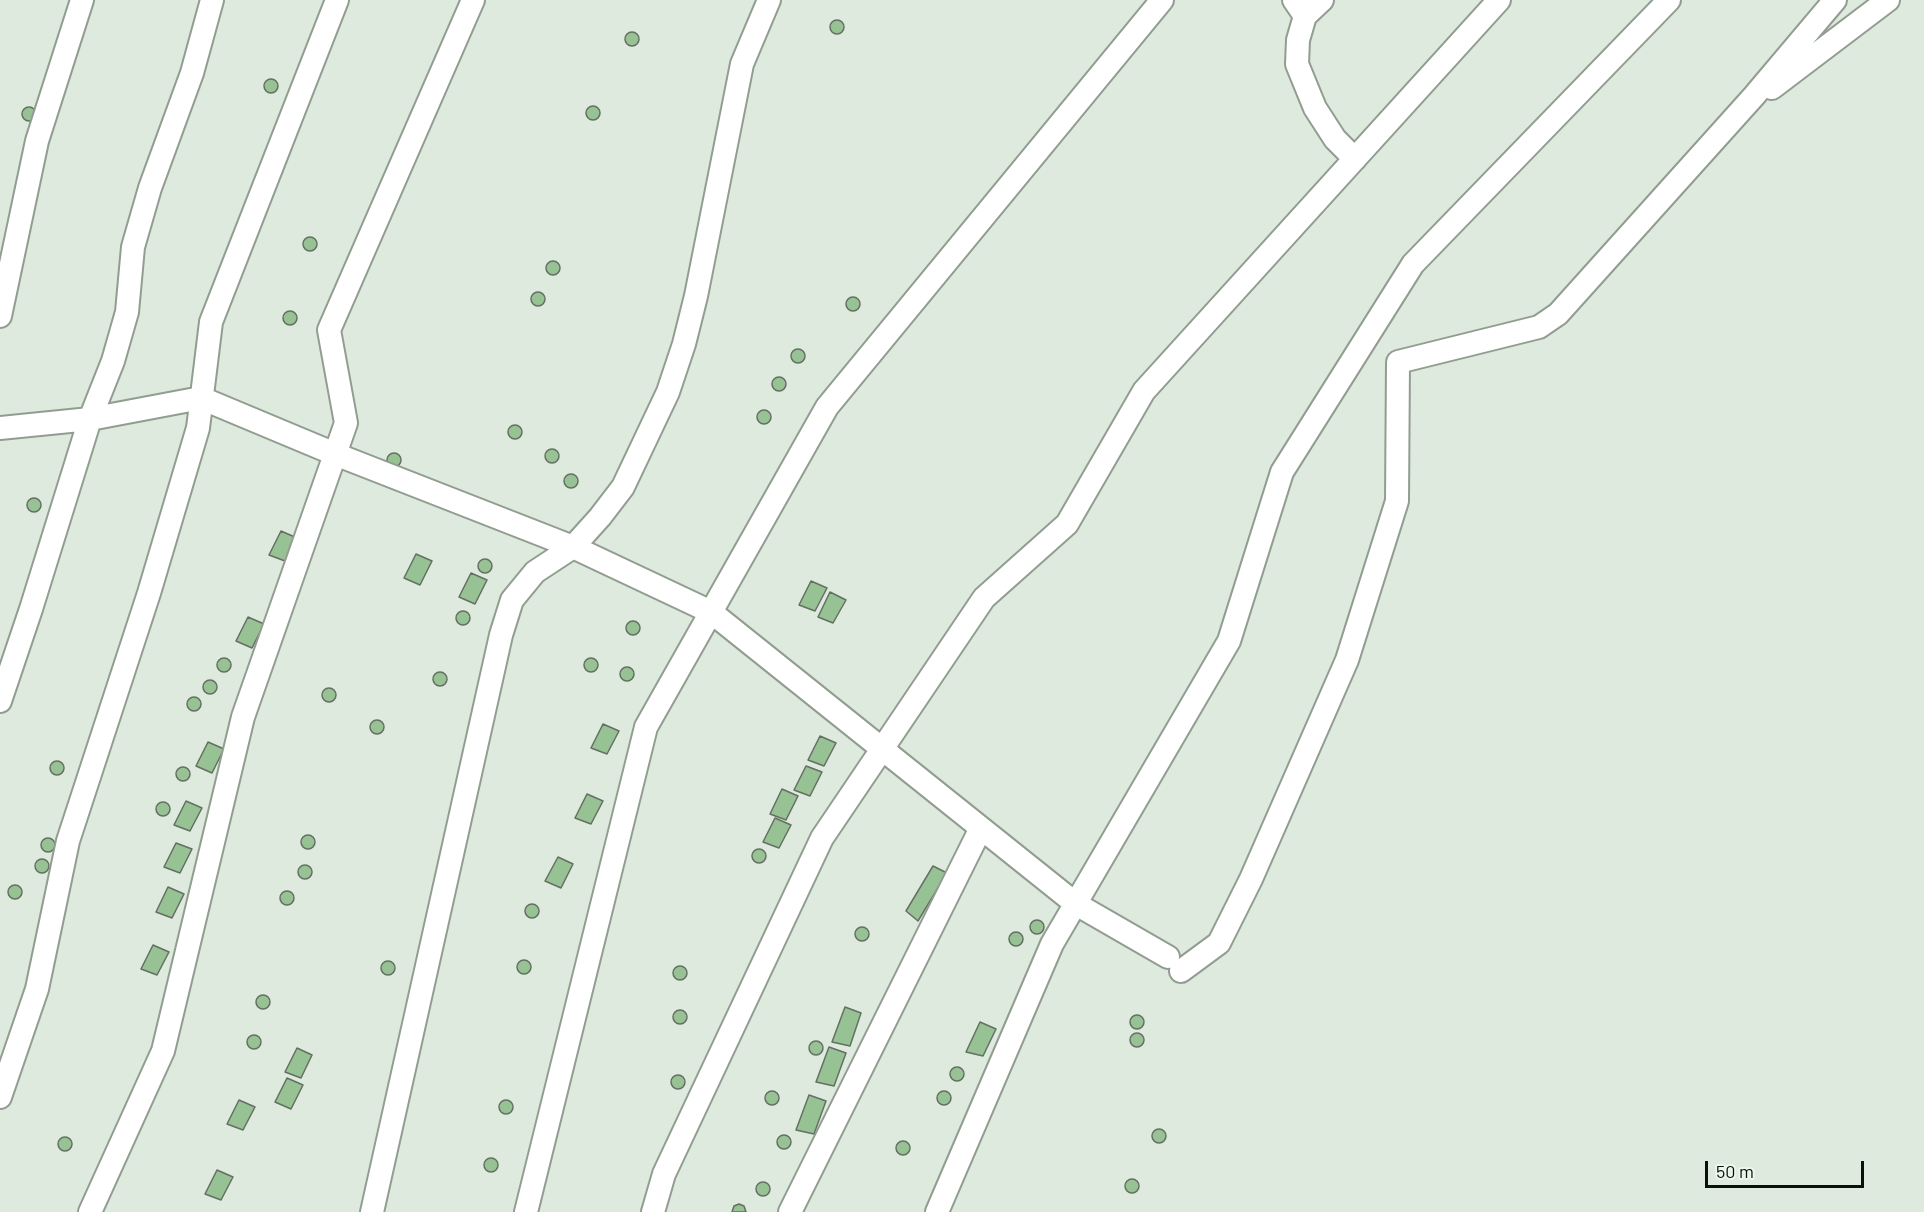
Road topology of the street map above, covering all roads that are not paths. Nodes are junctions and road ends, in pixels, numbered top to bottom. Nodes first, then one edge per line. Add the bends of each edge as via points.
1 (82, 0) edge
2 (212, 0) edge
3 (337, 0) edge
4 (473, 0) edge
5 (769, 0) edge
6 (1162, 0) edge
7 (1322, 0) edge
8 (1499, 0) edge
9 (1669, 0) edge
10 (1835, 0) edge
11 (1888, 0) edge
12 (1299, 8) edge
13 (1739, 112) junction
14 (1355, 159) junction
15 (0, 316) edge
16 (201, 398) junction
17 (90, 419) junction
18 (0, 428) edge
19 (335, 454) junction
20 (573, 547) junction
21 (711, 612) junction
22 (0, 701) edge
23 (882, 748) junction
24 (981, 828) junction
25 (1076, 904) junction
26 (0, 1097) edge
27 (90, 1212) edge
28 (372, 1212) edge
29 (526, 1212) edge
30 (653, 1212) edge
31 (790, 1212) edge
32 (937, 1212) edge

1 - 15 street via 37,141
2 - 17 street via 192,73 150,188 133,247 128,312
3 - 16 street via 211,322
4 - 19 street via 329,330 346,423
5 - 20 street via 742,64 696,296 668,392 623,487
6 - 21 street via 827,407
7 - 12 street
8 - 14 street
9 - 25 street via 1413,264 1282,472 1229,641
10 - 13 street
11 - 13 street
12 - 14 street via 1297,64 1315,108 1335,139
13 - 25 street via 1558,314 1539,327 1398,362 1397,501 1347,660 1219,943 1174,964
14 - 23 street via 1144,391 1067,524 984,598
16 - 17 street
16 - 19 street
16 - 26 street via 198,428 152,582 68,841 37,989
17 - 18 street
17 - 22 street
19 - 20 street
19 - 27 street via 243,717 163,1051
20 - 21 street
20 - 28 street via 535,572 512,600 501,635
21 - 23 street
21 - 29 street via 646,727
23 - 24 street
23 - 30 street via 822,838 664,1174
24 - 25 street
24 - 31 street
25 - 32 street via 1053,944

